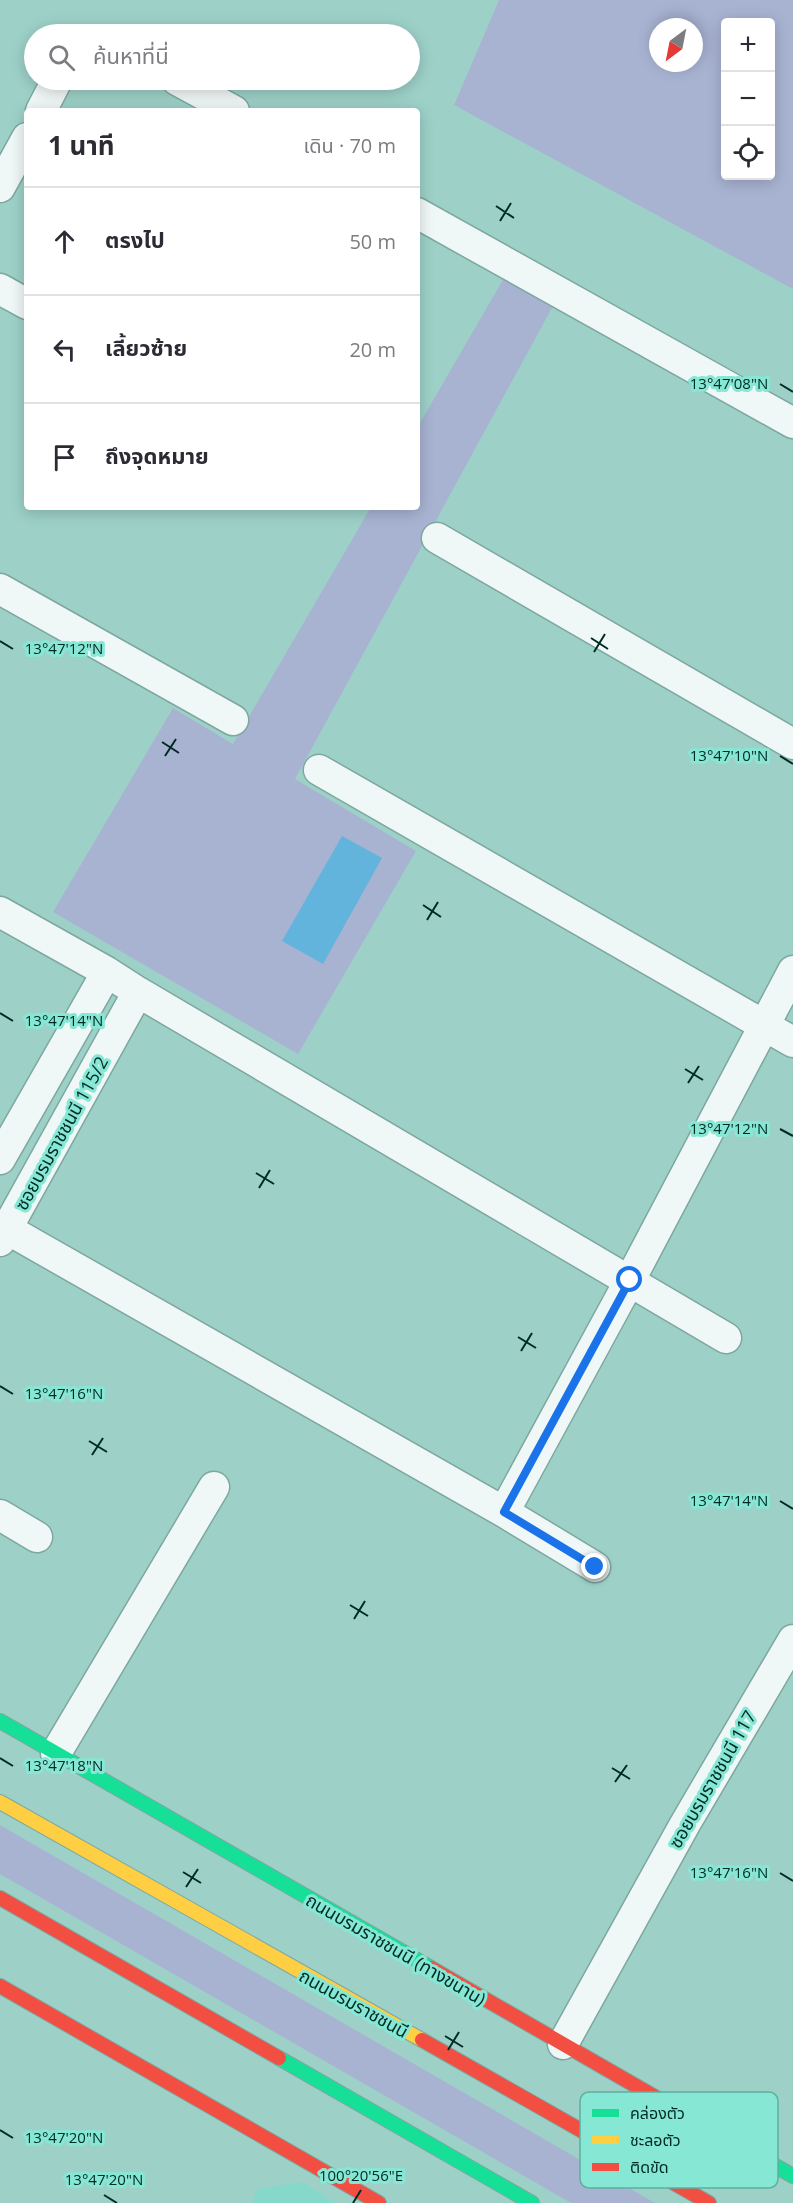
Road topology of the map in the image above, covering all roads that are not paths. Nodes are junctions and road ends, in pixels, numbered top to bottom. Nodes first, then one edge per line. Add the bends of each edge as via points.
1 (52, 90) edge
2 (195, 90) edge
3 (43, 108) edge
4 (228, 108) edge
5 (24, 143) edge
6 (0, 187) edge
7 (420, 215) edge
8 (0, 289) edge
9 (24, 302) edge
10 (793, 423) edge
11 (437, 538) dead end
12 (0, 589) edge
13 (233, 720) dead end
14 (793, 744) edge
15 (319, 770) dead end
16 (0, 912) edge
17 (793, 971) edge
18 (107, 972) junction
19 (138, 992) junction
20 (764, 1025) junction
21 (793, 1042) edge
22 (0, 1159) edge
23 (2, 1231) edge
24 (630, 1280) junction
25 (726, 1338) dead end
26 (214, 1487) dead end
27 (504, 1512) junction
28 (0, 1515) edge
29 (37, 1537) dead end
30 (595, 1567) dead end
31 (793, 1640) edge
32 (0, 1721) edge
33 (56, 1753) junction
34 (0, 1802) edge
35 (0, 1898) edge
36 (0, 1986) edge
37 (563, 2044) junction
38 (647, 2092) edge
39 (580, 2130) edge
40 (778, 2167) edge
41 (793, 2176) edge
42 (682, 2188) edge
43 (378, 2203) edge
44 (532, 2203) edge
45 (709, 2203) edge

1 - 3 street
2 - 4 street
5 - 6 street
7 - 10 street
8 - 9 street
11 - 14 street
12 - 13 street
15 - 20 street
16 - 18 street
17 - 20 street
18 - 19 street
18 - 22 street
19 - 23 street, ซอยบรมราชชนนี 115/2
19 - 24 street
20 - 21 street
20 - 24 street
23 - 27 street
24 - 25 street
24 - 27 street
26 - 33 street
27 - 30 street
28 - 29 street
31 - 37 street, ซอยบรมราชชนนี 117
32 - 33 main road, ถนนบรมราชชนนี (ทางขนาน)
33 - 37 main road, ถนนบรมราชชนนี (ทางขนาน)
34 - 39 main road, ถนนบรมราชชนนี
35 - 44 main road
36 - 43 main road
37 - 38 main road, ถนนบรมราชชนนี (ทางขนาน)
40 - 41 main road, ถนนบรมราชชนนี (ทางขนาน)
42 - 45 main road, ถนนบรมราชชนนี

